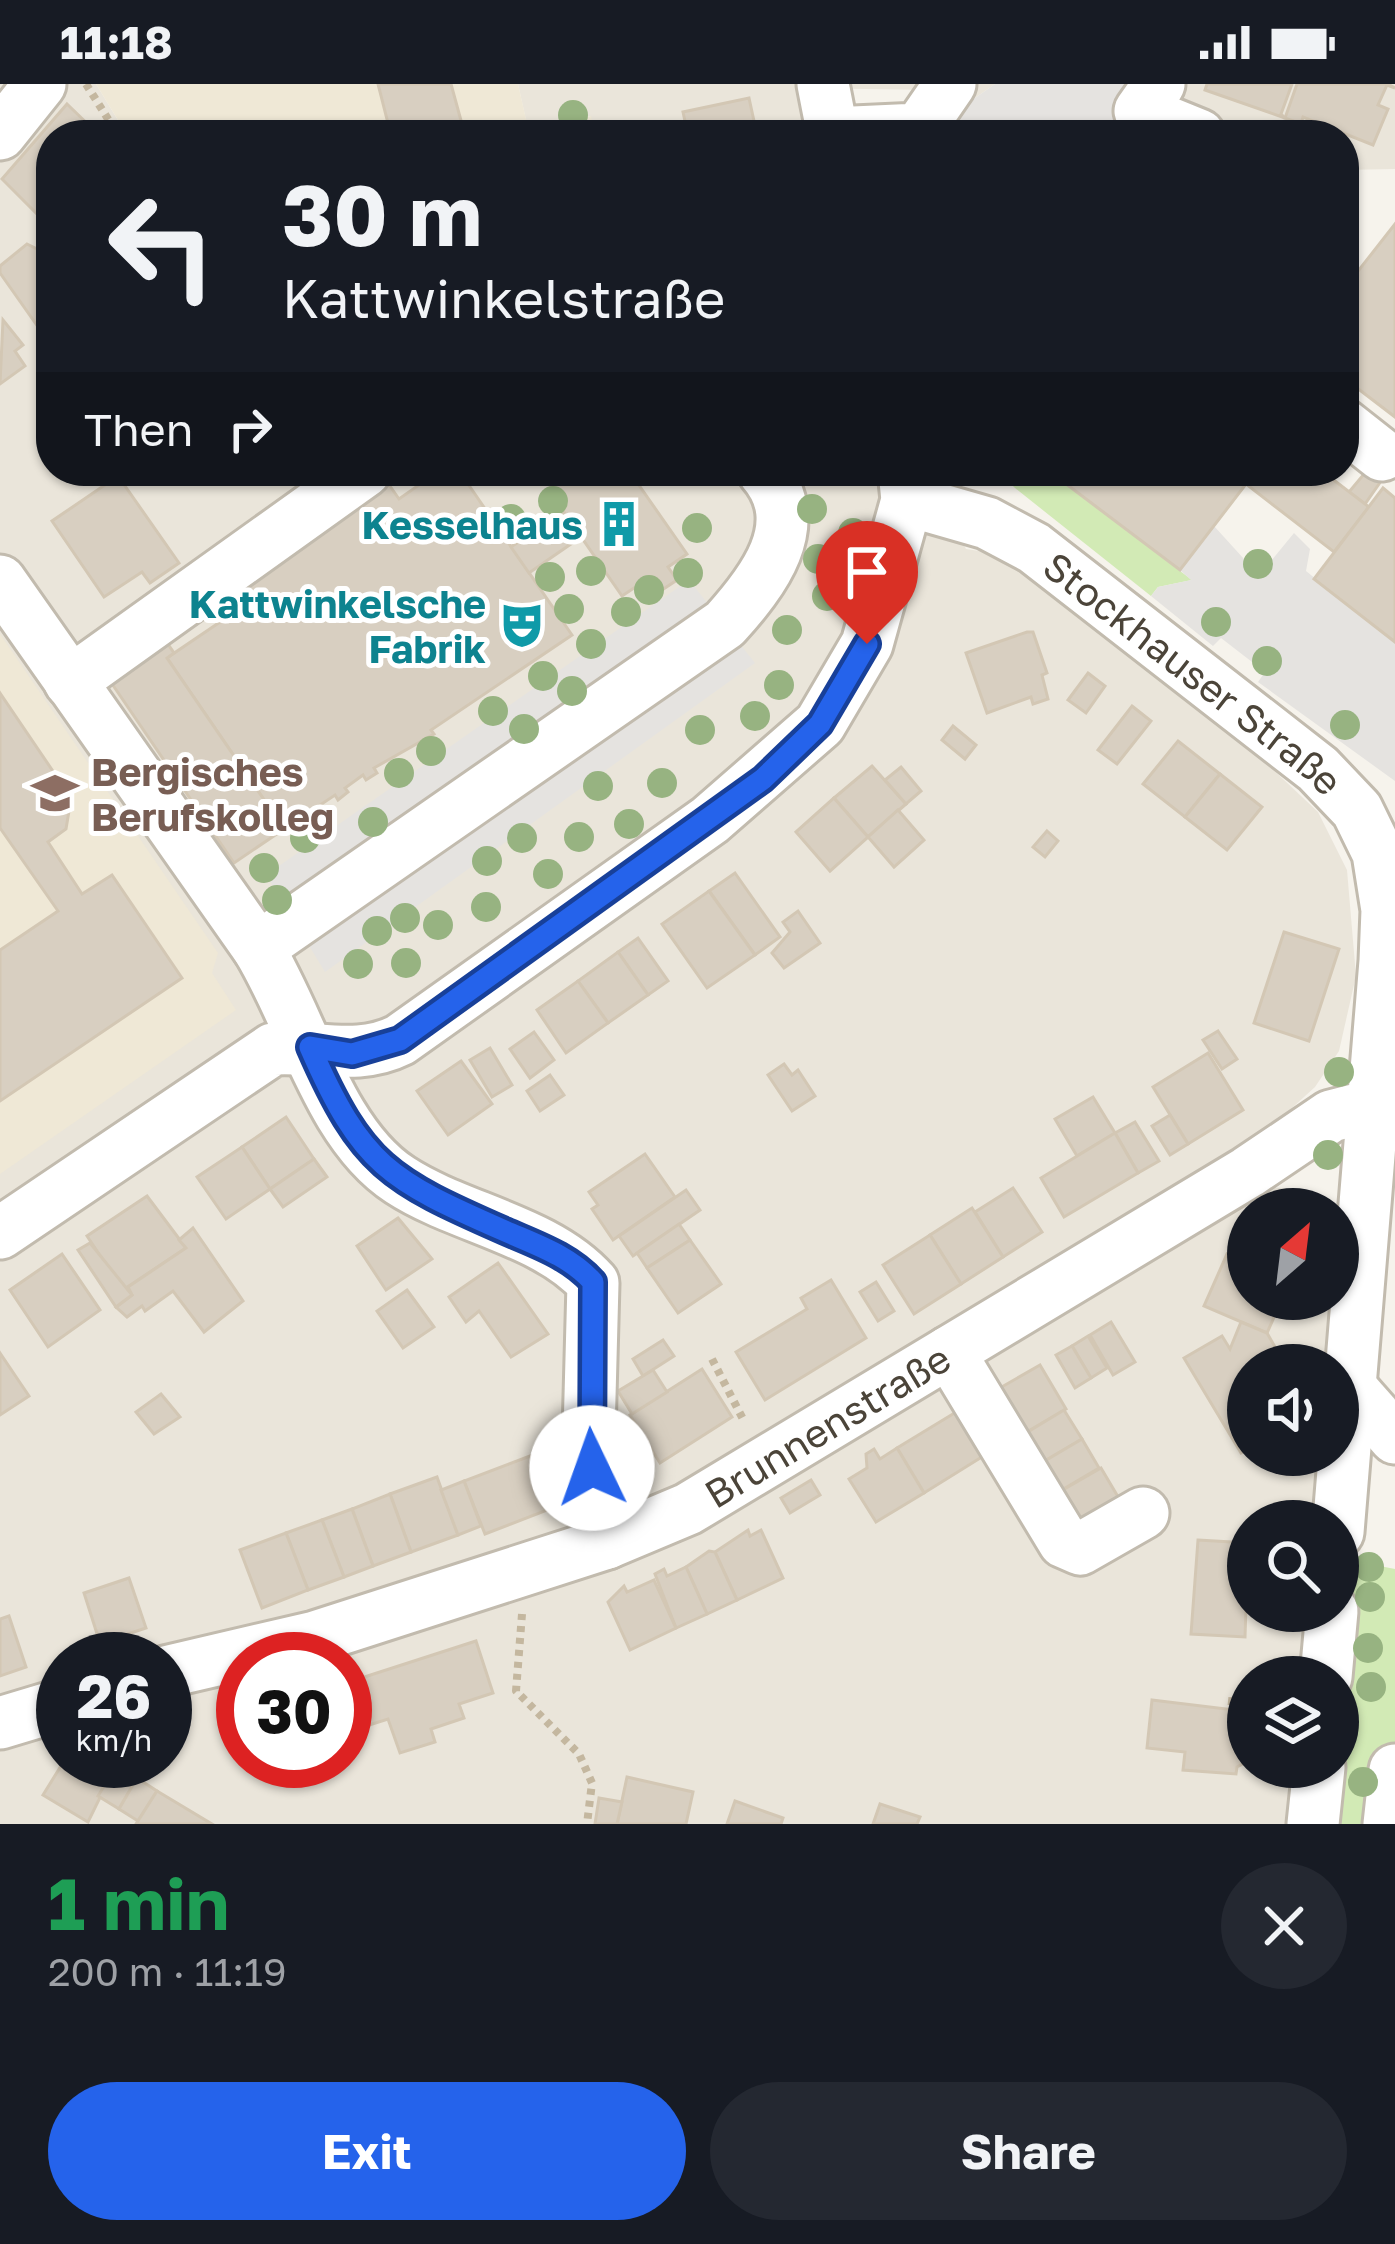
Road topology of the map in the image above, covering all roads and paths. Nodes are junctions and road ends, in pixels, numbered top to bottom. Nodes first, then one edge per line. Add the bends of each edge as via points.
1 (40, 84) edge
2 (86, 84) edge
3 (950, 84) edge
4 (1149, 97) edge
5 (109, 120) edge
6 (925, 120) edge
7 (1179, 120) edge
8 (0, 134) edge
9 (343, 486) edge
10 (774, 486) edge
11 (905, 486) edge
12 (0, 581) edge
13 (70, 682) junction
14 (258, 948) junction
15 (310, 1047) junction
16 (1374, 1105) junction
17 (0, 1233) edge
18 (1354, 1344) edge
19 (949, 1352) junction
20 (1359, 1397) edge
21 (1395, 1438) edge
22 (1143, 1513) dead end
23 (607, 1543) junction
24 (522, 1571) junction
25 (192, 1666) edge
26 (36, 1712) edge
27 (0, 1723) edge
28 (1395, 1770) edge
29 (1316, 1788) edge
30 (587, 1824) edge
31 (1313, 1824) edge
32 (1389, 1824) edge

1 - 8 street
2 - 5 path
3 - 6 street
4 - 7 street
9 - 13 street
10 - 14 street via 781,534 760,585 725,624
11 - 15 street via 867,644 839,698 794,752 400,1040 352,1054
11 - 16 street, Stockhauser Straße via 1068,571 1318,769 1357,810 1378,853 1387,910
12 - 13 street
13 - 14 street
14 - 15 street
15 - 17 street via 273,1049
15 - 23 street via 368,1154 400,1180 559,1255 593,1282 590,1434
16 - 18 street, Stockhauser Straße
16 - 19 street, Brunnenstraße via 1331,1116
19 - 22 street via 1064,1542 1081,1549
19 - 23 street, Brunnenstraße via 712,1497
20 - 21 street
23 - 24 street, Brunnenstraße
24 - 25 street, Brunnenstraße via 315,1637
24 - 30 path via 516,1691 579,1754 592,1783
26 - 27 street
28 - 32 street
29 - 31 street

